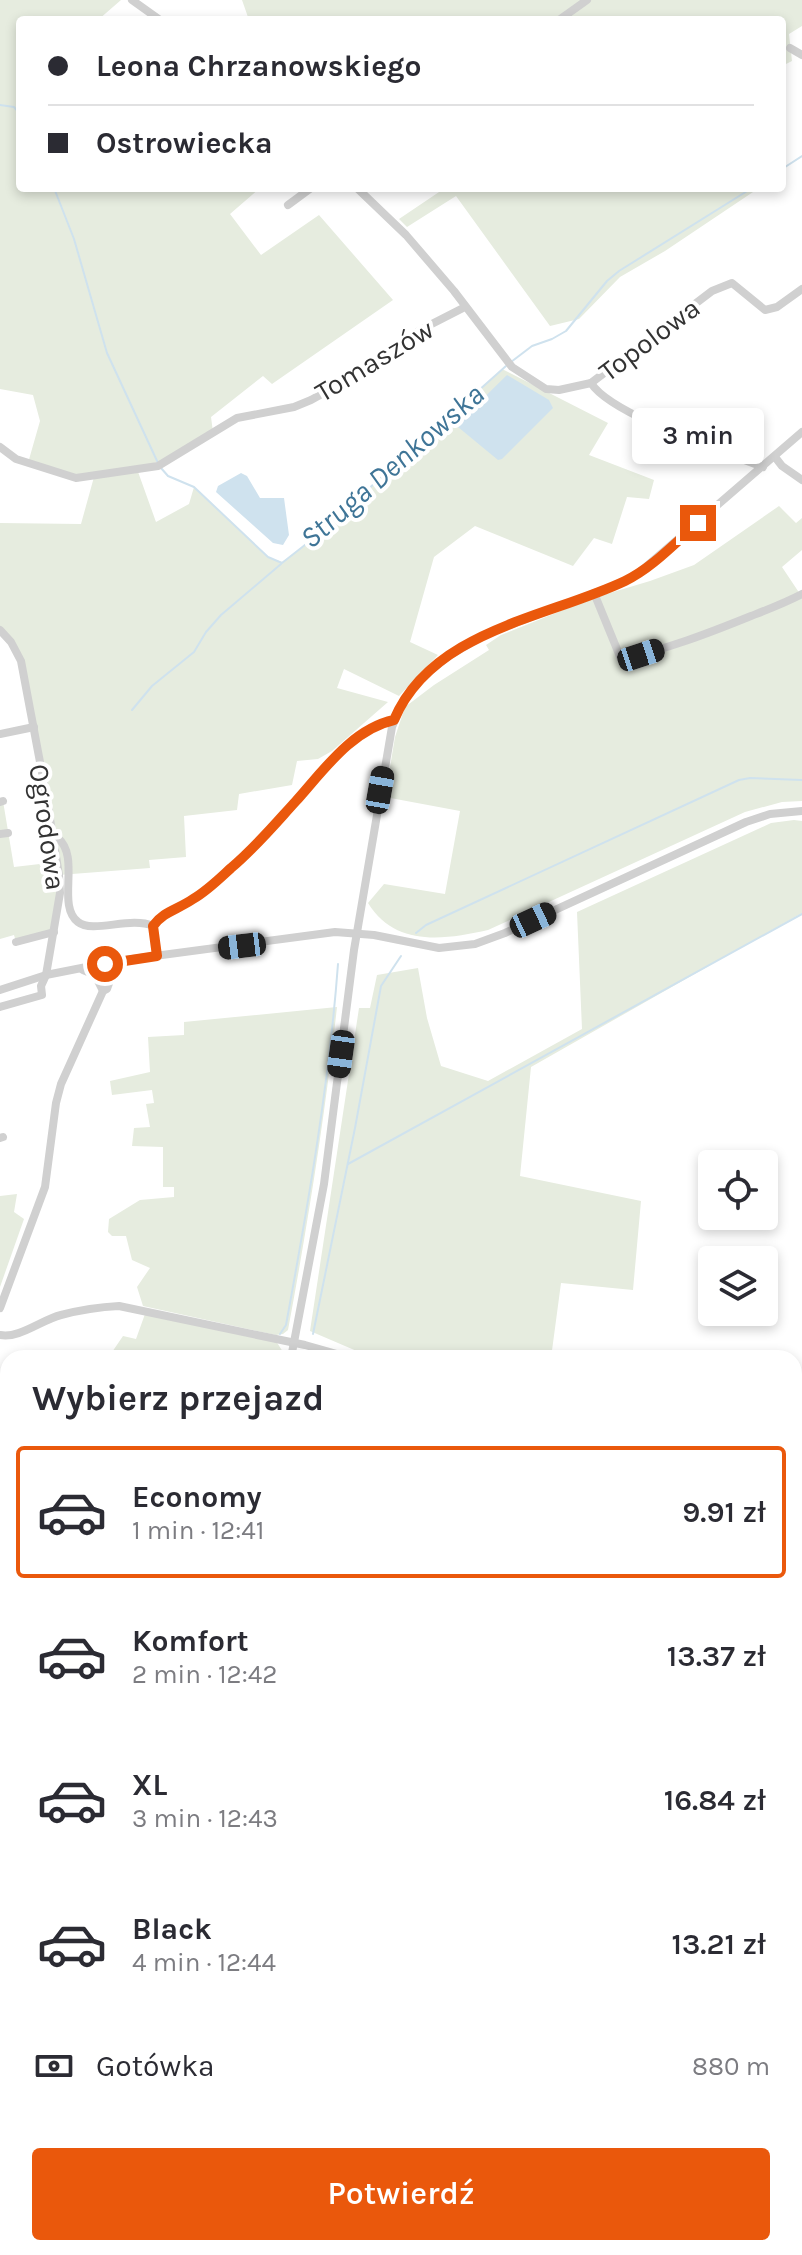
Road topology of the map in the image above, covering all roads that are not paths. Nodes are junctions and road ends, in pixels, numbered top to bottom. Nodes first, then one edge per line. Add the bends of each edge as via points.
1 (132, 0) edge
2 (587, 0) edge
3 (154, 16) edge
4 (565, 16) edge
5 (790, 48) dead end
6 (802, 55) edge
7 (306, 192) edge
8 (361, 192) edge
9 (288, 205) dead end
10 (802, 289) edge
11 (465, 307) junction
12 (591, 383) junction
13 (802, 432) edge
14 (0, 447) edge
15 (775, 457) junction
16 (763, 467) junction
17 (802, 480) edge
18 (594, 593) junction
19 (802, 594) edge
20 (0, 630) edge
21 (394, 720) junction
22 (34, 727) junction
23 (0, 734) edge
24 (802, 811) edge
25 (53, 839) junction
26 (153, 926) junction
27 (54, 932) junction
28 (358, 933) junction
29 (16, 942) dead end
30 (157, 956) junction
31 (117, 961) junction
32 (105, 964) junction
33 (77, 969) junction
34 (46, 975) junction
35 (0, 990) edge
36 (103, 991) junction
37 (0, 1007) edge
38 (0, 1308) edge
39 (0, 1335) edge
40 (293, 1343) junction
41 (292, 1350) edge
42 (325, 1350) edge
43 (0, 1629) edge
44 (0, 1640) edge

1 - 3 street
2 - 4 street
5 - 6 street
7 - 9 street
8 - 11 street, Tomaszów via 406,235
10 - 12 street, Topolowa via 765,310 732,283 718,287
11 - 12 street, Topolowa via 512,367 546,389
11 - 14 street, Tomaszów via 311,400 237,418 162,464 76,478 16,459
12 - 16 street via 630,412
13 - 15 street
15 - 16 street
15 - 17 street
16 - 18 street via 641,571
18 - 19 street via 621,659 728,626
18 - 21 street via 486,634 450,655 410,692
20 - 22 street, Ogrodowa via 21,661
21 - 26 street via 361,736 333,759 234,866
21 - 28 street
22 - 23 street
22 - 25 street, Ogrodowa
24 - 28 street via 746,822 475,944 439,948
25 - 26 street via 64,844 69,905 76,920 93,927 130,922
25 - 27 street, Ogrodowa via 60,893
26 - 30 street
27 - 29 street
27 - 34 street, Ogrodowa
28 - 30 street
28 - 40 street via 324,1184
30 - 31 street
31 - 32 street
31 - 36 street
32 - 33 street
32 - 36 street
33 - 34 street
33 - 36 street via 95,975
34 - 35 street
34 - 37 street, Ogrodowa via 42,995
36 - 38 street via 61,1084 45,1187
39 - 40 street via 10,1337 59,1316 119,1306
40 - 41 street
40 - 42 street
43 - 44 street

